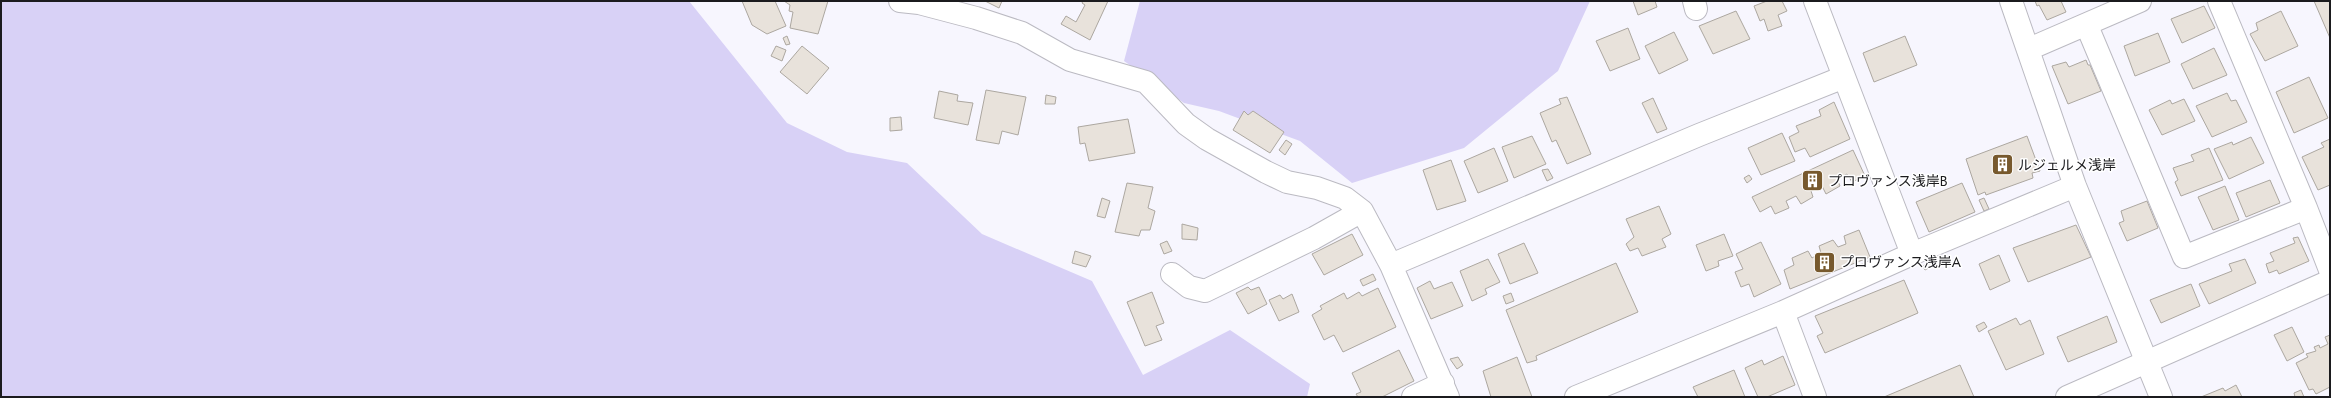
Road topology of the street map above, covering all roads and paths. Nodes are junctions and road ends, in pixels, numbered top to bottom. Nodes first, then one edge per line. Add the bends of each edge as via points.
1 (900, 1) edge
2 (1815, 1) edge
3 (2012, 1) edge
4 (2140, 1) edge
5 (2219, 1) edge
6 (2087, 26) junction
7 (2029, 49) junction
8 (1844, 77) junction
9 (2075, 186) junction
10 (2306, 208) junction
11 (1362, 211) junction
12 (1912, 254) junction
13 (1391, 265) junction
14 (2330, 270) edge
15 (1172, 274) dead end
16 (2330, 281) edge
17 (1783, 312) junction
18 (2147, 363) junction
19 (1446, 390) edge
20 (1413, 397) edge
21 (1576, 397) edge
22 (1815, 397) edge
23 (2067, 397) edge
24 (2161, 397) edge

1 - 11 street via 919,3 1022,33 1070,60 1146,82 1186,124 1207,139 1287,182 1317,188 1345,198
2 - 8 street
3 - 7 street
4 - 6 street
5 - 10 street
6 - 7 street
6 - 10 street via 2184,257
7 - 9 street
8 - 12 street
8 - 13 street via 1699,135
9 - 12 street
9 - 18 street
10 - 14 street
11 - 13 street
11 - 15 street via 1314,238 1205,291 1189,287
12 - 17 street
13 - 19 street
16 - 18 street
17 - 21 street
17 - 22 street
18 - 23 street
18 - 24 street
19 - 20 street

